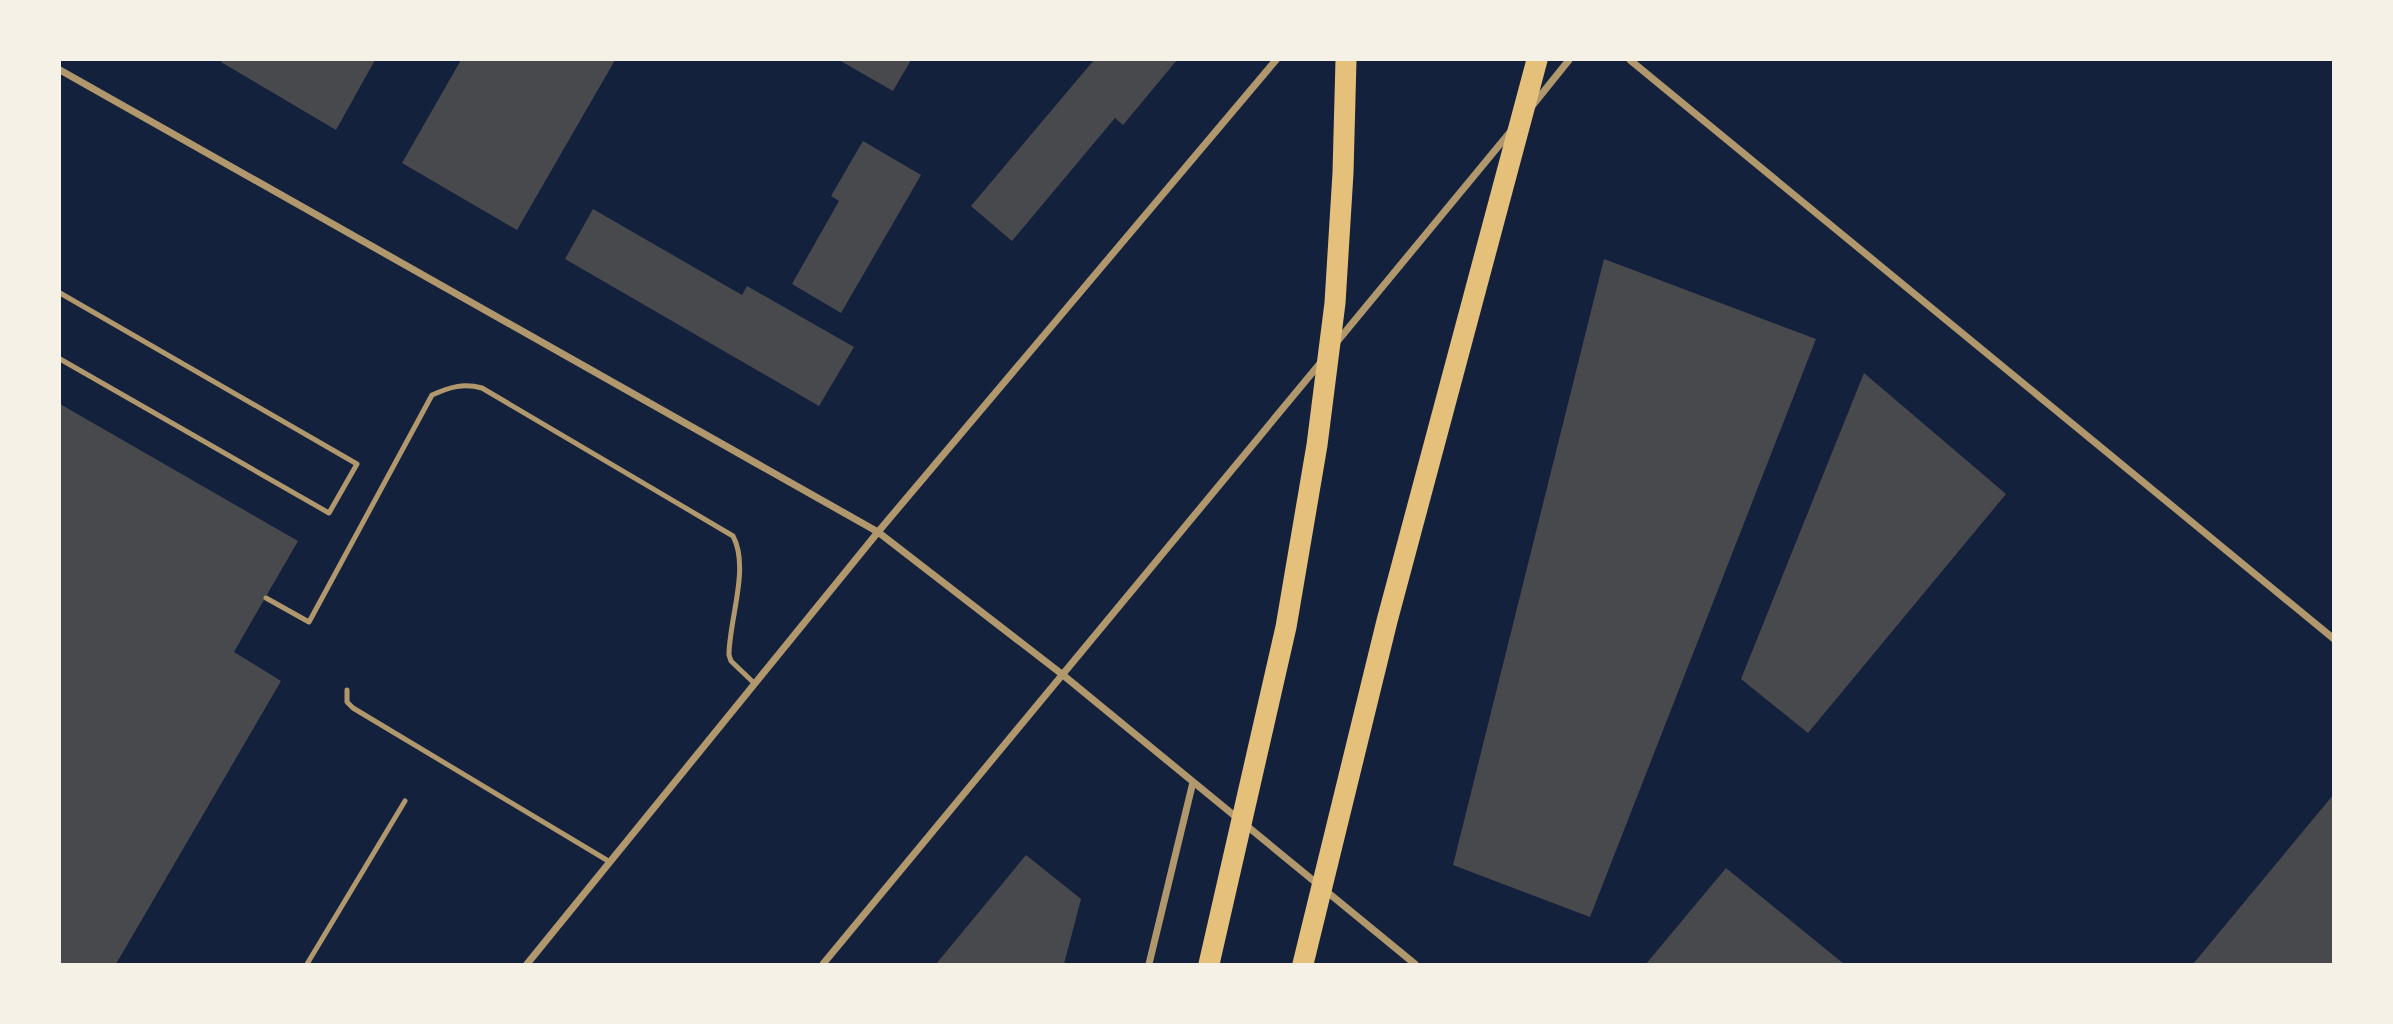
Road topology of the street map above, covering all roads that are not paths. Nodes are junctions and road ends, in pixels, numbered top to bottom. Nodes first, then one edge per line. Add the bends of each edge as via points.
1 (1276, 60) edge
2 (1346, 60) edge
3 (1537, 60) edge
4 (1569, 60) edge
5 (1630, 60) edge
6 (60, 70) edge
7 (60, 293) edge
8 (60, 359) edge
9 (878, 532) junction
10 (266, 598) dead end
11 (2333, 639) edge
12 (1063, 675) junction
13 (755, 684) junction
14 (347, 690) dead end
15 (1194, 782) junction
16 (405, 801) dead end
17 (610, 862) junction
18 (307, 964) edge
19 (527, 964) edge
20 (823, 964) edge
21 (1149, 964) edge
22 (1209, 964) edge
23 (1303, 964) edge
24 (1415, 964) edge

1 - 9 street
2 - 22 highway via 1335,303 1317,445 1286,627
3 - 23 highway via 1387,621
4 - 12 street
5 - 11 street
6 - 9 street
7 - 8 lane via 357,464 329,513
9 - 12 street
9 - 13 street
10 - 13 lane via 309,622 432,395 468,385 482,388 733,536 740,566 729,655
12 - 15 street
12 - 20 street
13 - 17 street
14 - 17 lane via 347,702 353,708
15 - 21 street
15 - 24 street
16 - 18 lane
17 - 19 street

